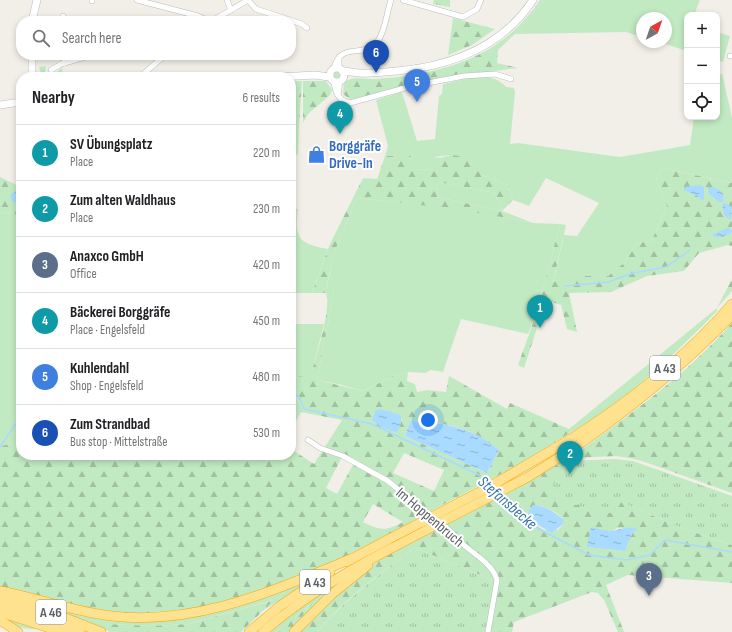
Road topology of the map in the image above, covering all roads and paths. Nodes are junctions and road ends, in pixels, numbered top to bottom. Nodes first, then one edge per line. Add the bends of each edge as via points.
1 (37, 0) edge
2 (137, 0) edge
3 (227, 0) edge
4 (248, 0) edge
5 (391, 0) edge
6 (403, 0) edge
7 (481, 0) edge
8 (533, 0) edge
9 (231, 10) junction
10 (33, 16) edge
11 (198, 16) edge
12 (221, 16) edge
13 (277, 16) edge
14 (296, 22) edge
15 (307, 28) dead end
16 (32, 60) edge
17 (33, 60) edge
18 (64, 60) edge
19 (75, 60) edge
20 (160, 60) edge
21 (65, 63) junction
22 (51, 70) dead end
23 (149, 70) joint
24 (32, 72) edge
25 (36, 72) edge
26 (146, 72) edge
27 (337, 75) junction
28 (296, 76) edge
29 (511, 79) dead end
30 (16, 103) edge
31 (0, 105) edge
32 (732, 304) edge
33 (732, 315) edge
34 (308, 440) dead end
35 (571, 444) junction
36 (393, 547) junction
37 (350, 559) junction
38 (0, 591) edge
39 (0, 596) edge
40 (0, 605) edge
41 (0, 612) edge
42 (0, 620) edge
43 (18, 632) edge
44 (62, 632) edge
45 (80, 632) edge
46 (101, 632) edge
47 (249, 632) edge
48 (263, 632) edge
49 (294, 632) edge
50 (488, 632) edge

1 - 10 main road
2 - 11 street
3 - 9 street
4 - 9 street
4 - 13 street via 256,9
5 - 27 street via 381,35 375,44 368,49 345,53 339,57
6 - 7 street via 463,17 477,9
8 - 27 main road via 507,31 482,48 464,56 409,70
9 - 12 street
14 - 15 street
16 - 24 main road
17 - 25 main road
18 - 21 street
19 - 21 street
20 - 23 street
21 - 22 street
23 - 26 street
27 - 28 main road
27 - 29 street via 338,95 343,101 350,103 419,84 464,76 495,74
30 - 31 main road
32 - 35 highway, A 43 via 677,358
33 - 35 highway, A 43 via 646,395
34 - 50 street, Im Hoppenbruch via 388,480 424,512 444,524 463,545 491,568 497,580
35 - 36 highway, A 43, bridge via 528,477
35 - 37 highway, A 43, bridge
36 - 48 highway, A 43 via 322,587 291,608
36 - 49 highway via 332,594
37 - 38 highway via 237,603 195,613 155,618 97,614
37 - 47 highway, A 43 via 280,606
39 - 46 highway, A 46
40 - 45 highway, A 46
41 - 44 highway
42 - 43 highway

